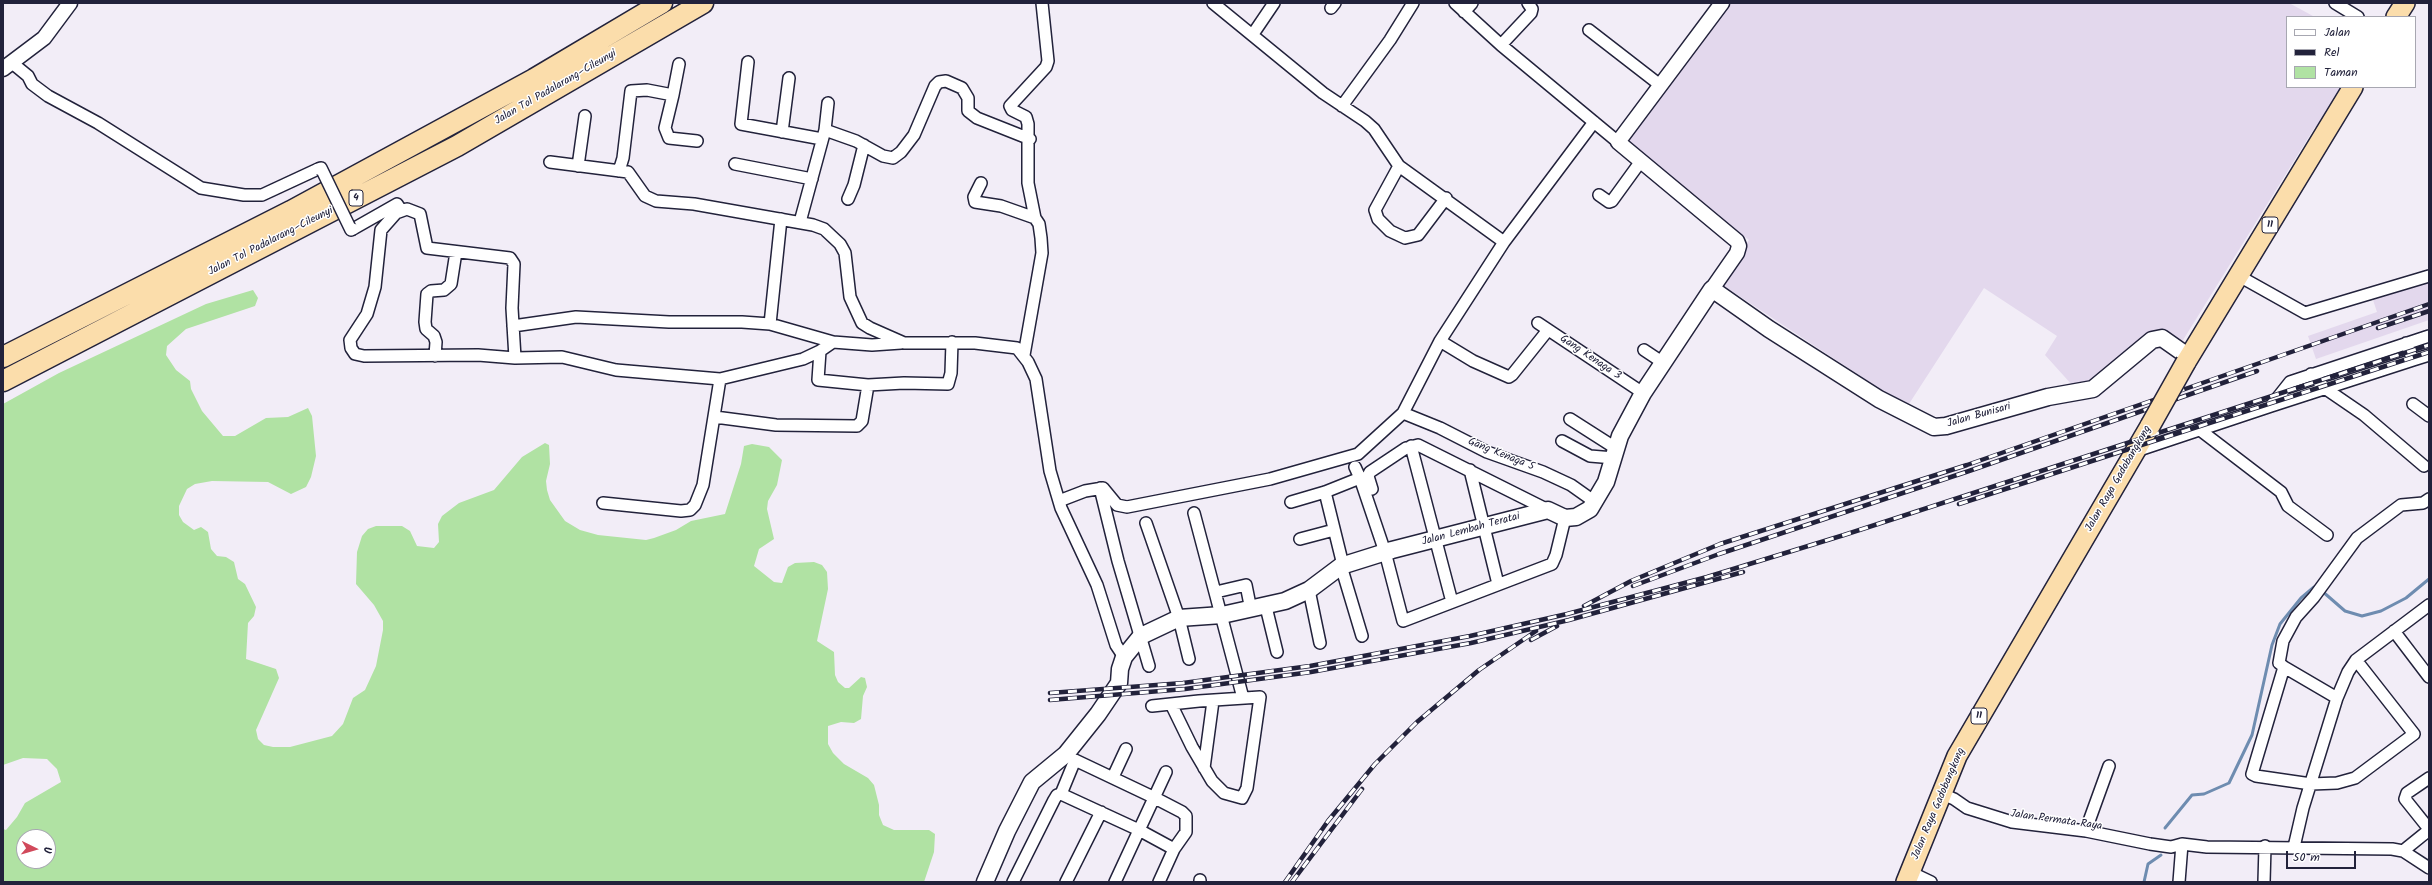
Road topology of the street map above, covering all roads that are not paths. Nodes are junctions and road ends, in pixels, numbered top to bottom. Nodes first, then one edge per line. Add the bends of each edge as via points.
1 (70, 3) edge
2 (662, 3) edge
3 (703, 3) edge
4 (1042, 3) edge
5 (1213, 3) edge
6 (1274, 3) edge
7 (1413, 3) edge
8 (1456, 3) edge
9 (1472, 3) edge
10 (1528, 3) edge
11 (1722, 3) edge
12 (2335, 3) edge
13 (2405, 3) edge
14 (1464, 12) junction
15 (2356, 16) edge
16 (2397, 16) edge
17 (1589, 30) dead end
18 (1253, 34) junction
19 (1501, 45) junction
20 (748, 62) dead end
21 (679, 64) dead end
22 (7, 65) edge
23 (790, 78) dead end
24 (1660, 85) junction
25 (2352, 88) edge
26 (673, 95) junction
27 (828, 103) dead end
28 (1342, 106) junction
29 (585, 116) dead end
30 (1594, 122) junction
31 (782, 132) junction
32 (823, 134) junction
33 (1030, 138) junction
34 (697, 141) dead end
35 (1618, 142) junction
36 (864, 145) junction
37 (1641, 161) junction
38 (550, 162) dead end
39 (735, 164) dead end
40 (578, 166) junction
41 (1399, 166) junction
42 (619, 171) junction
43 (812, 179) junction
44 (981, 183) dead end
45 (1599, 194) dead end
46 (1446, 198) junction
47 (848, 199) dead end
48 (401, 210) junction
49 (1035, 218) junction
50 (781, 219) junction
51 (800, 222) junction
52 (1504, 242) junction
53 (456, 252) junction
54 (2239, 276) junction
55 (2429, 276) edge
56 (1712, 289) junction
57 (1538, 323) dead end
58 (770, 324) junction
59 (513, 326) junction
60 (1548, 330) junction
61 (2429, 336) edge
62 (1440, 341) junction
63 (833, 342) junction
64 (952, 342) junction
65 (904, 343) junction
66 (2406, 343) junction
67 (1644, 350) dead end
68 (820, 351) junction
69 (1024, 354) junction
70 (2429, 355) edge
71 (435, 356) junction
72 (3, 357) edge
73 (515, 358) junction
74 (2188, 360) junction
75 (2413, 360) junction
76 (1662, 362) junction
77 (2311, 374) junction
78 (720, 379) junction
79 (3, 381) edge
80 (868, 385) junction
81 (2326, 388) junction
82 (1643, 393) junction
83 (2413, 404) dead end
84 (2271, 406) junction
85 (1403, 414) junction
86 (2429, 416) edge
87 (715, 417) junction
88 (1570, 419) dead end
89 (2200, 430) junction
90 (1562, 441) dead end
91 (1411, 446) junction
92 (2135, 451) junction
93 (1615, 453) junction
94 (1355, 466) dead end
95 (2424, 466) dead end
96 (1470, 470) junction
97 (1360, 478) junction
98 (1100, 488) junction
99 (1325, 492) junction
100 (2429, 499) edge
101 (1059, 501) junction
102 (1291, 502) dead end
103 (1595, 502) junction
104 (603, 503) dead end
105 (1548, 510) junction
106 (1194, 514) dead end
107 (1565, 518) junction
108 (1146, 523) dead end
109 (1483, 528) junction
110 (1334, 530) junction
111 (2327, 535) dead end
112 (1300, 539) dead end
113 (1435, 540) junction
114 (1388, 551) junction
115 (1341, 566) junction
116 (1498, 584) junction
117 (1309, 590) junction
118 (1216, 592) junction
119 (1452, 602) junction
120 (2429, 606) edge
121 (1259, 608) junction
122 (1222, 615) junction
123 (1179, 618) junction
124 (2394, 630) junction
125 (1141, 636) junction
126 (1362, 636) dead end
127 (1320, 643) dead end
128 (1277, 652) dead end
129 (1124, 657) junction
130 (1188, 659) dead end
131 (2356, 660) junction
132 (1149, 666) dead end
133 (2284, 667) junction
134 (2429, 677) edge
135 (1243, 698) junction
136 (2336, 698) junction
137 (1213, 700) junction
138 (1171, 704) junction
139 (1152, 706) dead end
140 (1126, 750) dead end
141 (2109, 766) dead end
142 (1204, 768) junction
143 (1166, 772) dead end
144 (1113, 777) junction
145 (2429, 778) edge
146 (2311, 784) junction
147 (1061, 794) junction
148 (1948, 796) junction
149 (1155, 798) junction
150 (1101, 812) junction
151 (2088, 824) junction
152 (2429, 829) edge
153 (1139, 830) junction
154 (2182, 844) junction
155 (2266, 846) junction
156 (2294, 847) junction
157 (1174, 850) junction
158 (2403, 851) junction
159 (2429, 868) edge
160 (1908, 877) edge
161 (985, 882) edge
162 (1013, 882) edge
163 (1066, 882) edge
164 (1115, 882) edge
165 (1159, 882) edge
166 (1931, 882) edge
167 (2179, 882) edge
168 (2264, 882) edge

1 - 22 street via 44,38
2 - 72 highway, Jalan Tol Padalarang–Cileunyi / 4 via 534,79 291,211
3 - 79 highway, Jalan Tol Padalarang–Cileunyi / 4 via 457,146
4 - 33 street via 1048,61 1046,67 1010,106 1012,110 1026,117
5 - 18 street
6 - 18 street
7 - 28 street via 1390,40
8 - 14 street
9 - 14 street
10 - 19 street via 1532,9 1530,13
11 - 24 street
12 - 15 street
13 - 16 highway
14 - 19 street
17 - 24 street
18 - 28 street
19 - 30 street
20 - 31 street via 741,124
21 - 26 street
22 - 48 street, bridge via 28,76 32,84 48,96 98,123 201,188 244,195 262,195 321,168 351,230 397,204
23 - 31 street
24 - 35 street
25 - 54 highway, Jalan Raya Gadobangkong / 11
26 - 34 street via 665,128 669,138
26 - 42 street via 647,90 630,92 624,153
27 - 32 street
28 - 41 street via 1374,129
29 - 40 street
30 - 35 street
30 - 52 street
31 - 32 street
32 - 36 street
32 - 43 street
33 - 36 street via 977,118 968,111 968,98 962,88 943,81 936,84 914,135 897,156 888,158
33 - 49 street via 1028,183
35 - 37 street
36 - 47 street
37 - 45 street via 1612,201 1609,202
37 - 56 street via 1737,241 1737,253
38 - 40 street
39 - 43 street
40 - 42 street
41 - 46 street
41 - 46 street via 1375,210 1378,219 1390,231 1406,238 1418,235
42 - 50 street via 629,173 645,196 656,201 694,204
43 - 51 street
44 - 49 street via 974,197 975,202 1001,206
46 - 52 street
48 - 53 street via 411,210 420,214 427,248
48 - 71 street via 381,230 375,287 368,314 350,340 351,348 355,354 364,356
49 - 69 street via 1039,224 1042,253
50 - 51 street
50 - 58 street
51 - 65 street via 824,229 840,244 845,253 850,298 862,323
52 - 62 street
53 - 59 street via 510,258 514,264
53 - 71 street via 451,284 444,290 431,291 427,294 425,322 426,329 434,336 436,342
54 - 55 street via 2305,314
54 - 74 highway, Jalan Raya Gadobangkong / 11
56 - 74 main road, Jalan Bunisari via 1879,399 1934,427 1946,426 2048,396 2093,389 2157,339 2162,338
56 - 76 main road
57 - 60 street, Gang Kenaga 3
58 - 59 street via 576,317
58 - 63 street
59 - 73 street
60 - 62 street via 1508,377 1473,361
60 - 82 street, Gang Kenaga 3
61 - 66 street
62 - 85 street
63 - 65 street via 872,345
63 - 68 street
64 - 65 street
64 - 69 street via 1009,345
64 - 80 street via 951,374 948,384
66 - 75 street
66 - 77 street
67 - 76 street
68 - 78 street via 759,371
68 - 80 street via 818,380
69 - 101 street via 1036,379 1050,471
70 - 75 street
71 - 73 street via 478,355
73 - 78 street via 562,357 616,370
74 - 92 highway, Jalan Raya Gadobangkong / 11, bridge
75 - 81 street
76 - 82 main road
77 - 81 street
77 - 84 street via 2290,382
78 - 87 street
80 - 87 street via 862,421 857,426 776,426
81 - 84 street
81 - 95 street via 2364,415
82 - 93 main road via 1625,425
83 - 86 street
84 - 89 street
85 - 98 street via 1358,454 1270,479 1127,507 1117,505 1109,494
85 - 103 street, Gang Kenaga 5 via 1440,428 1487,452 1543,472 1571,485
87 - 104 street via 703,485 690,510
88 - 93 street
89 - 92 street
89 - 111 street via 2281,492 2288,506
90 - 93 street via 1590,456
91 - 96 street via 1418,446
91 - 113 street
91 - 114 street via 1370,472 1368,476
92 - 148 highway, Jalan Raya Gadobangkong / 11 via 1957,756
93 - 103 main road via 1606,482
94 - 97 street
96 - 105 street
96 - 109 street
97 - 99 street
97 - 114 street
98 - 101 street
98 - 125 street via 1118,561
99 - 102 street
99 - 110 street
100 - 133 street via 2423,503 2401,505 2357,538 2296,617 2283,641 2279,662
101 - 129 street via 1097,585 1116,645
103 - 107 main road via 1586,512
105 - 107 main road
105 - 109 main road, Jalan Lembah Teratai
106 - 118 street
107 - 116 street via 1552,564
108 - 123 street
109 - 113 main road, Jalan Lembah Teratai
109 - 116 street
110 - 112 street
110 - 115 street via 1342,560
113 - 114 main road, Jalan Lembah Teratai
113 - 119 street
114 - 115 main road, Jalan Lembah Teratai
114 - 119 street via 1403,621
115 - 117 main road, Jalan Lembah Teratai
115 - 126 street
116 - 119 street
117 - 121 main road, Jalan Lembah Teratai
117 - 127 street
118 - 121 street via 1246,585
118 - 122 street
120 - 124 street
121 - 122 main road, Jalan Lembah Teratai
121 - 128 street
122 - 123 main road, Jalan Lembah Teratai
122 - 135 street
123 - 125 main road, Jalan Lembah Teratai
123 - 130 street
124 - 131 street
124 - 134 street
125 - 129 main road, Jalan Lembah Teratai
125 - 132 street
129 - 161 main road via 1119,683 1098,714 1066,754 1032,782
131 - 136 street
131 - 146 street via 2414,734 2355,778 2337,783
133 - 136 street
133 - 146 street via 2252,774
135 - 137 street
135 - 142 street via 1260,697 1252,761 1244,796 1236,798 1224,793
136 - 146 street
137 - 138 street
137 - 142 street
138 - 139 street
138 - 142 street
140 - 144 street
141 - 151 street
143 - 149 street
144 - 147 street via 1075,760
144 - 149 street
145 - 152 street via 2407,793 2405,799
146 - 156 street
147 - 150 street
147 - 162 street via 1054,800
148 - 151 street, Jalan Permata Raya via 2013,816
148 - 154 street via 1967,808 2012,822 2086,831 2171,846
148 - 160 highway, Jalan Raya Gadobangkong / 11
149 - 153 street
149 - 157 street via 1186,816 1186,832
150 - 153 street
150 - 163 street
151 - 154 street, Jalan Permata Raya
152 - 158 street
153 - 157 street
153 - 164 street
154 - 155 street via 2207,847
154 - 167 street
155 - 156 street
155 - 168 street
156 - 158 street
157 - 165 street
158 - 159 street
160 - 166 street

